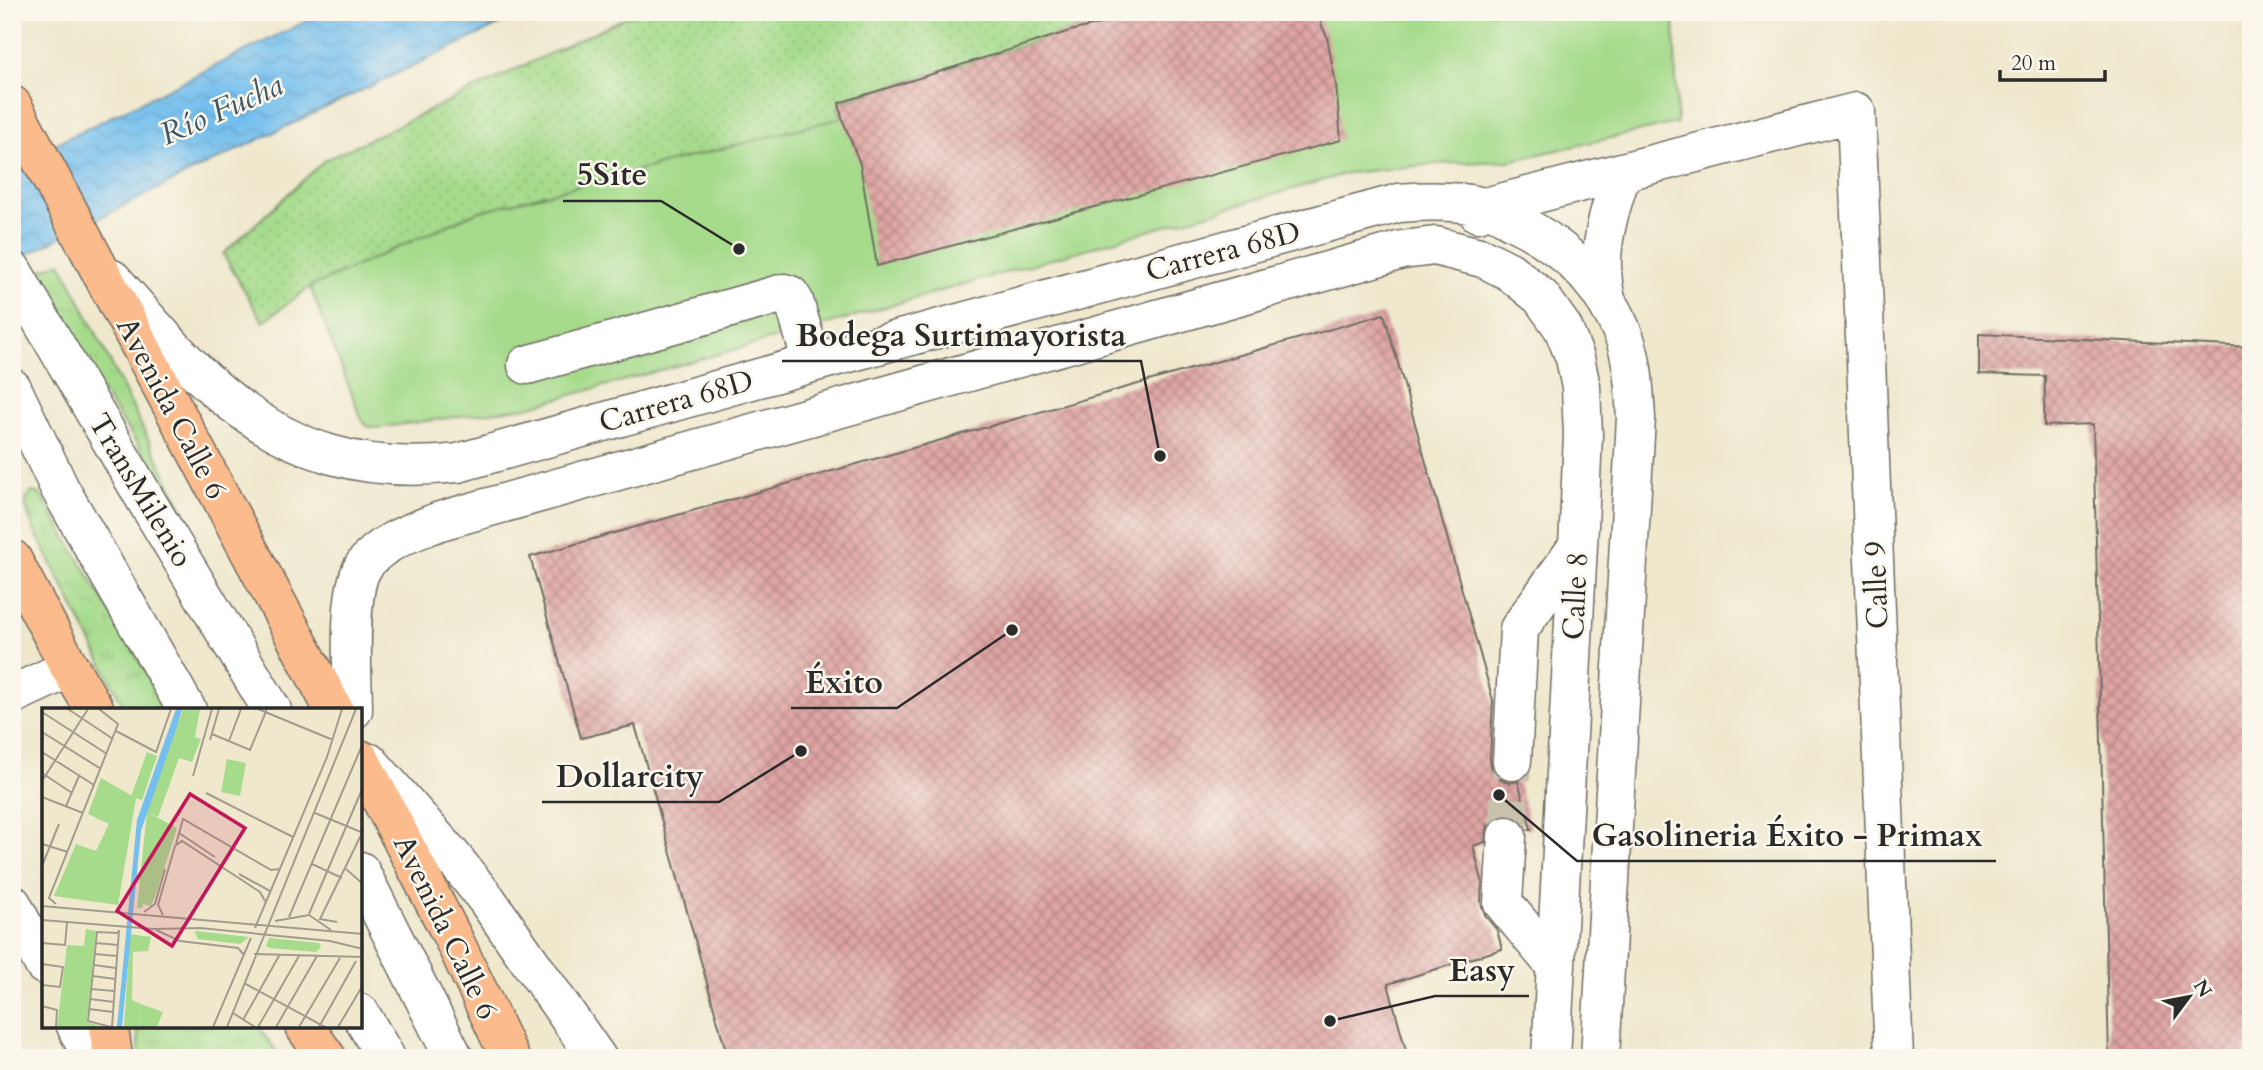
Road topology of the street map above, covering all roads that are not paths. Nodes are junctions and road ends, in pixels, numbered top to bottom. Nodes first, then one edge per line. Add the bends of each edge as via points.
1 (16, 112) edge
2 (1856, 112) joint
3 (1622, 172) junction
4 (1485, 207) junction
5 (1418, 248) junction
6 (92, 259) junction
7 (15, 275) edge
8 (1605, 300) junction
9 (812, 363) junction
10 (527, 365) dead end
11 (12, 388) edge
12 (1578, 545) junction
13 (12, 559) edge
14 (70, 668) junction
15 (12, 695) edge
16 (74, 708) edge
17 (94, 708) edge
18 (186, 708) edge
19 (271, 708) edge
20 (333, 708) edge
21 (353, 708) edge
22 (362, 755) edge
23 (1512, 761) tunnel mouth
24 (362, 763) edge
25 (1507, 836) tunnel mouth
26 (362, 876) edge
27 (12, 904) edge
28 (42, 961) edge
29 (1556, 967) junction
30 (362, 1016) edge
31 (77, 1028) edge
32 (109, 1028) edge
33 (305, 1028) edge
34 (92, 1058) edge
35 (113, 1058) edge
36 (327, 1058) edge
37 (386, 1058) edge
38 (454, 1058) edge
39 (510, 1058) edge
40 (597, 1058) edge
41 (1551, 1058) edge
42 (1600, 1058) edge
43 (1894, 1058) edge

1 - 6 highway, Avenida Calle 6
2 - 3 street, Carrera 68D
2 - 43 street, Calle 9
3 - 4 street, Carrera 68D
3 - 8 street via 1604,236 1601,269
4 - 5 street, Carrera 68D
4 - 8 street, Calle 8 via 1541,234 1579,266
4 - 9 street, Carrera 68D via 1399,203
5 - 12 street, Calle 8 via 1483,258 1509,271 1541,298 1563,328 1581,387
5 - 21 street, Carrera 68D via 454,517 414,532 383,547 358,576 353,603
6 - 9 street, Carrera 68D via 219,392 269,428 341,458 384,466 458,463
6 - 20 highway, Avenida Calle 6
7 - 19 street, TransMilenio
8 - 42 street, Calle 8 via 1623,335 1633,372 1636,418
9 - 10 street via 794,301 784,293
11 - 18 street via 61,489
12 - 23 street via 1519,629
12 - 29 street, Calle 8
13 - 14 highway
14 - 15 street
14 - 16 highway
14 - 17 highway
22 - 40 street via 487,900
24 - 39 highway, Avenida Calle 6
25 - 29 street via 1503,903
26 - 38 street
27 - 28 street
29 - 41 street, Calle 8
30 - 37 street
31 - 34 street
32 - 35 highway
33 - 36 highway

